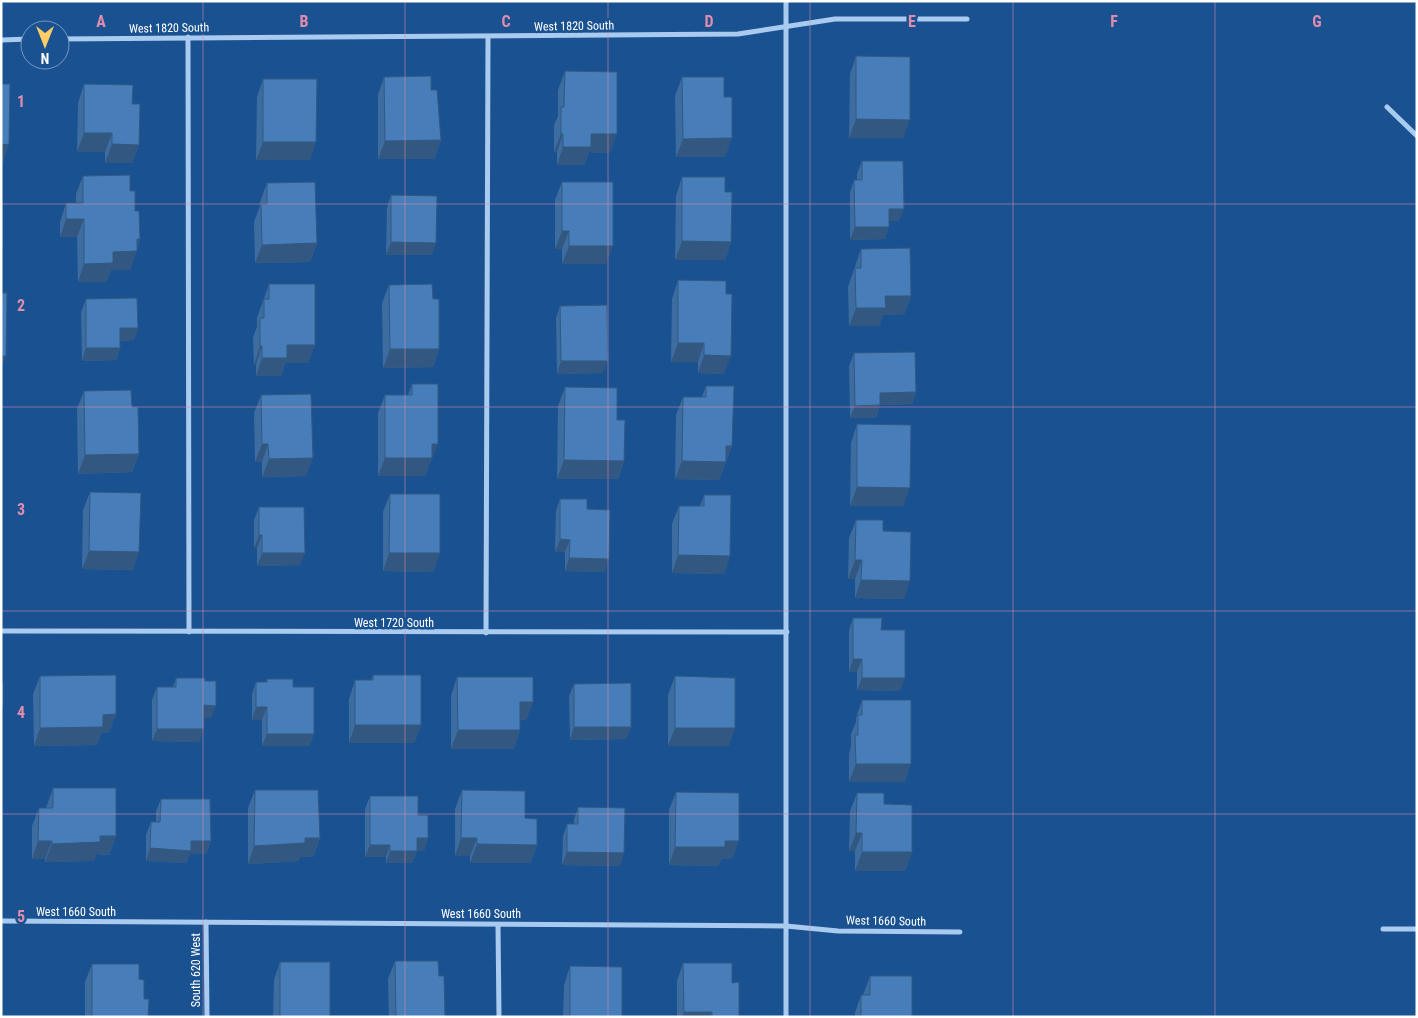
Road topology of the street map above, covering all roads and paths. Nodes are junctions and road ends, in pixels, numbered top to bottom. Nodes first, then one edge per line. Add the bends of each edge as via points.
1 (786, 1) edge
2 (967, 18) dead end
3 (786, 26) junction
4 (188, 37) junction
5 (488, 37) junction
6 (20, 39) edge
7 (70, 39) edge
8 (1, 40) edge
9 (1387, 106) dead end
10 (1417, 136) edge
11 (1, 631) edge
12 (189, 632) junction
13 (787, 632) junction
14 (486, 633) junction
15 (1, 921) edge
16 (206, 922) junction
17 (498, 925) junction
18 (786, 926) junction
19 (1383, 929) dead end
20 (1417, 929) edge
21 (960, 932) dead end
22 (207, 1017) edge
23 (499, 1017) edge
24 (786, 1017) edge

1 - 3 street
2 - 3 street, West 1820 South via 835,19
3 - 5 street, West 1820 South via 738,34
3 - 13 street
4 - 5 street, West 1820 South
4 - 7 street, West 1820 South
4 - 12 street
5 - 14 street
6 - 8 street
9 - 10 street
11 - 12 street, West 1720 South
12 - 14 street, West 1720 South
13 - 14 street, West 1720 South
13 - 18 street
15 - 16 street, West 1660 South
16 - 17 street, West 1660 South
16 - 22 street, South 620 West
17 - 18 street, West 1660 South
17 - 23 street
18 - 21 street, West 1660 South via 838,931
18 - 24 street
19 - 20 street

